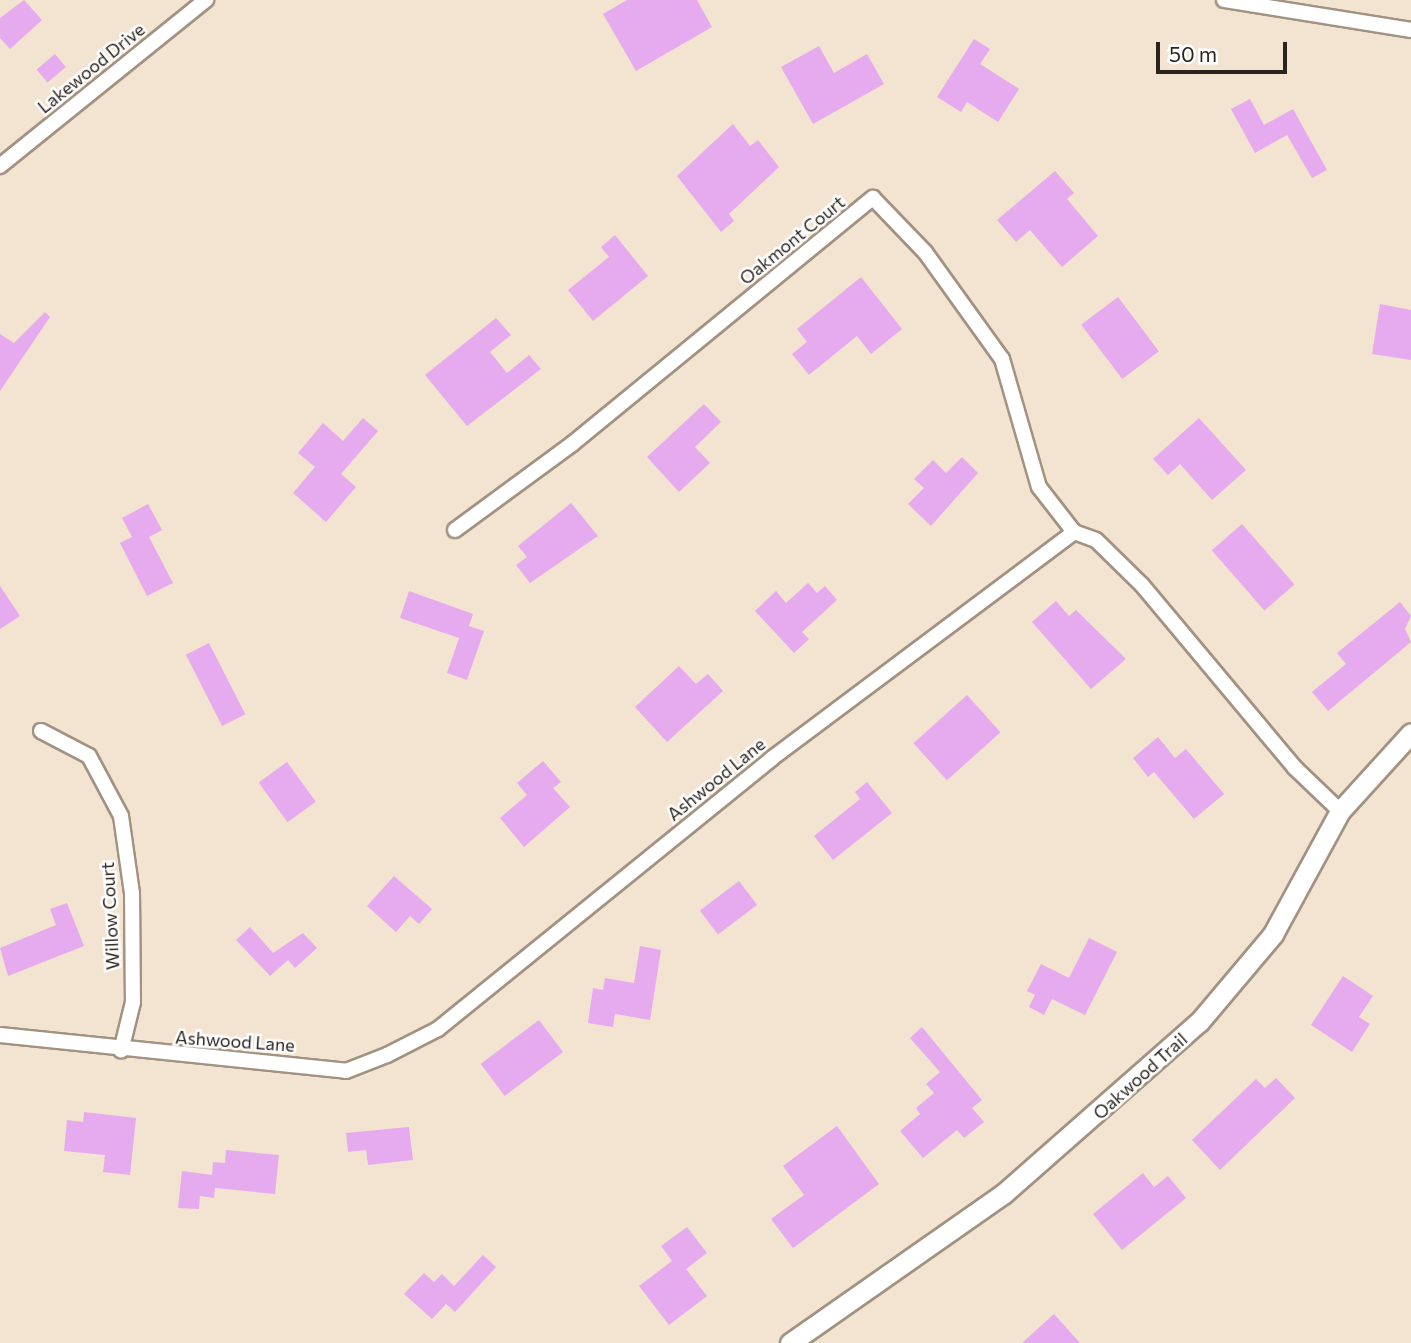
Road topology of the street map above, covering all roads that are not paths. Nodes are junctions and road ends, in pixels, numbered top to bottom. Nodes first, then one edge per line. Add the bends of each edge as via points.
1 (206, 0) edge
2 (1224, 0) edge
3 (1411, 30) edge
4 (0, 166) edge
5 (454, 530) dead end
6 (1074, 532) junction
7 (41, 731) dead end
8 (1411, 733) edge
9 (1340, 811) junction
10 (0, 1035) edge
11 (121, 1051) junction
12 (790, 1343) edge

1 - 4 street, Lakewood Drive
2 - 3 street
5 - 6 street, Oakmont Court via 572,444 873,198 925,252 1002,359 1039,488
6 - 9 street via 1096,540 1142,584 1295,768
6 - 11 street, Ashwood Lane via 771,759 438,1029 346,1071
7 - 11 street, Willow Court via 89,756 121,816 132,893 133,1002
8 - 9 street, Oakwood Trail
9 - 12 street, Oakwood Trail via 1273,934 1199,1021 1003,1194
10 - 11 street, Ashwood Lane

